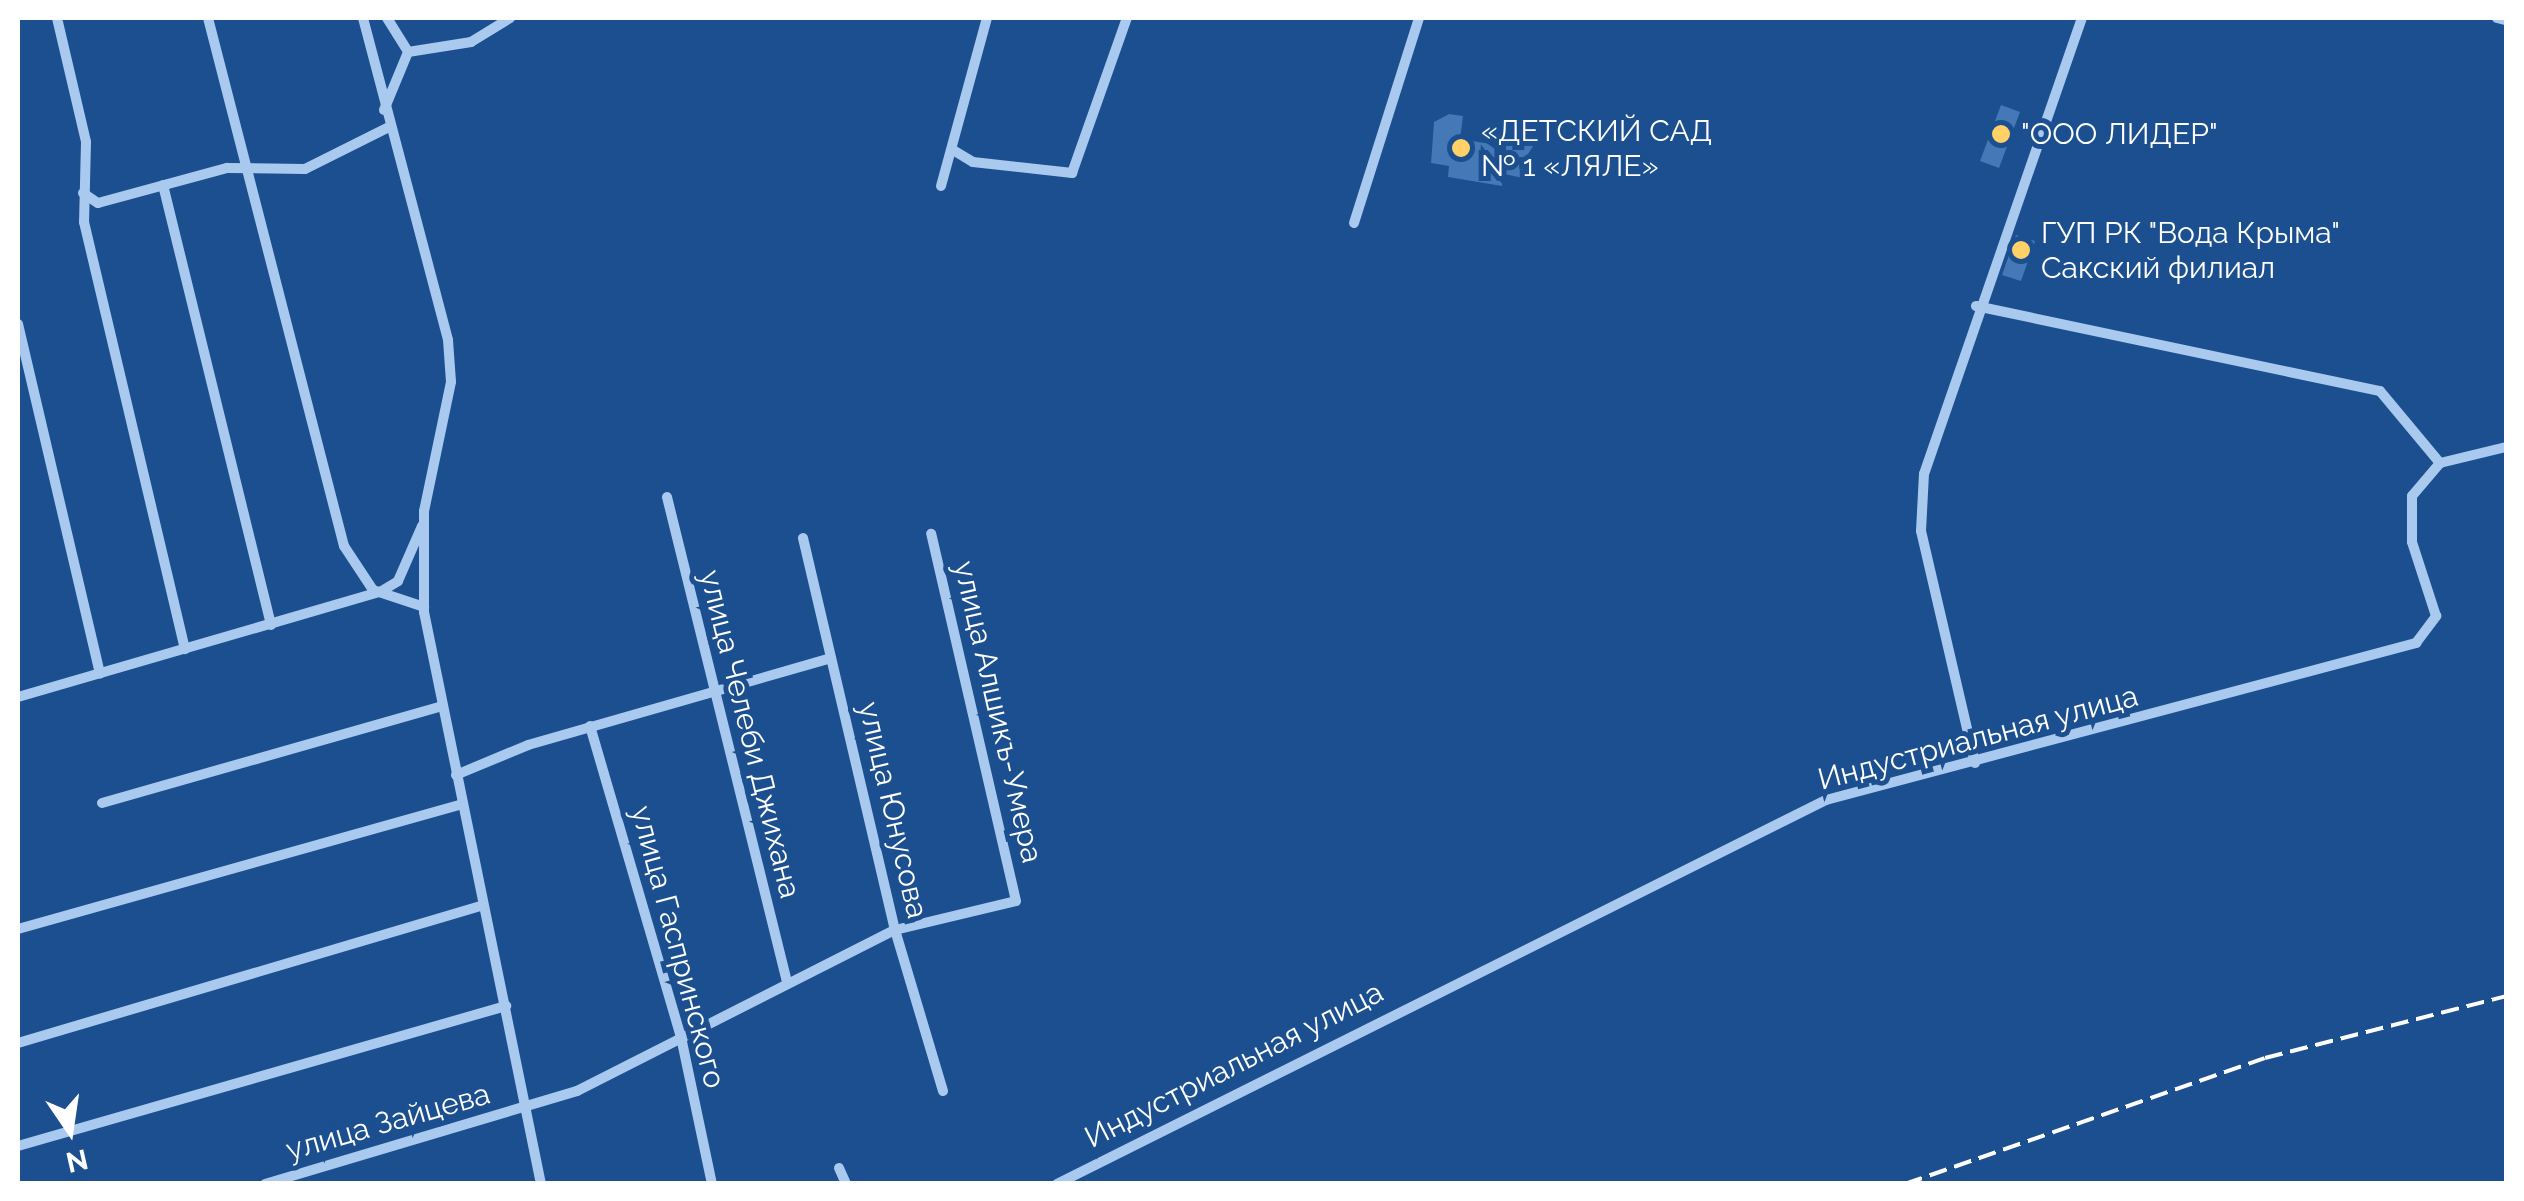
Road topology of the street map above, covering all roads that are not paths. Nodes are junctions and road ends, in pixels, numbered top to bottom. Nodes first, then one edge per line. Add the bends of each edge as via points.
1 (57, 18) edge
2 (208, 18) edge
3 (363, 18) edge
4 (387, 18) edge
5 (510, 18) edge
6 (988, 18) edge
7 (1127, 18) edge
8 (1419, 18) edge
9 (2082, 18) edge
10 (2497, 18) edge
11 (2506, 20) edge
12 (408, 52) junction
13 (383, 111) junction
14 (388, 127) junction
15 (953, 150) junction
16 (243, 167) junction
17 (163, 185) junction
18 (941, 186) dead end
19 (83, 193) junction
20 (1354, 223) dead end
21 (1976, 306) junction
22 (18, 324) edge
23 (2506, 446) edge
24 (2440, 463) junction
25 (667, 497) dead end
26 (425, 521) junction
27 (932, 534) dead end
28 (802, 538) dead end
29 (380, 592) junction
30 (424, 607) junction
31 (270, 625) junction
32 (186, 649) junction
33 (831, 658) junction
34 (100, 674) junction
35 (710, 692) junction
36 (18, 697) edge
37 (442, 706) junction
38 (590, 726) junction
39 (1975, 763) junction
40 (456, 775) junction
41 (102, 803) dead end
42 (462, 804) junction
43 (1016, 901) joint
44 (483, 905) junction
45 (18, 929) edge
46 (895, 930) junction
47 (787, 982) junction
48 (506, 1006) junction
49 (681, 1036) junction
50 (18, 1042) edge
51 (944, 1090) dead end
52 (526, 1108) junction
53 (18, 1146) edge
54 (838, 1168) dead end
55 (265, 1184) edge
56 (542, 1184) edge
57 (712, 1184) edge
58 (846, 1184) edge
59 (1057, 1184) edge

1 - 19 street via 86,142
2 - 16 street
3 - 13 street
4 - 12 street
5 - 12 street via 471,42
6 - 15 street
7 - 15 street via 1072,173 973,162
8 - 20 street
9 - 21 street
10 - 11 street
12 - 13 street
13 - 14 street
14 - 16 street via 305,169
14 - 26 street via 450,363
15 - 18 street
16 - 17 street
16 - 29 street via 282,282 344,546
17 - 19 street via 98,204
17 - 31 street
19 - 32 street
21 - 24 street via 2380,391
21 - 39 street via 1924,474 1921,532
22 - 34 street
23 - 24 street
24 - 39 street, Индустриальная улица via 2412,496 2409,522 2436,616 2427,637
25 - 35 street, улица Челеби Джихана
26 - 29 street via 398,581
26 - 30 street
27 - 43 street, улица Алшикъ-Умера
28 - 33 street, улица Юнусова
29 - 30 street
29 - 31 street
30 - 37 street
31 - 32 street
32 - 34 street
33 - 35 street
33 - 46 street, улица Юнусова
34 - 36 street
35 - 38 street
35 - 47 street, улица Челеби Джихана
37 - 40 street
37 - 41 street
38 - 40 street
38 - 49 street, улица Гаспринского
39 - 59 street, Индустриальная улица via 1826,800
40 - 42 street
42 - 44 street
42 - 45 street
43 - 46 street, улица Зайцева
44 - 48 street
44 - 50 street
46 - 47 street, улица Зайцева
46 - 51 street, улица Юнусова
47 - 49 street, улица Зайцева
48 - 52 street
48 - 53 street
49 - 52 street, улица Зайцева via 598,1083
49 - 57 street, улица Гаспринского
52 - 55 street, улица Зайцева
52 - 56 street
54 - 58 street

